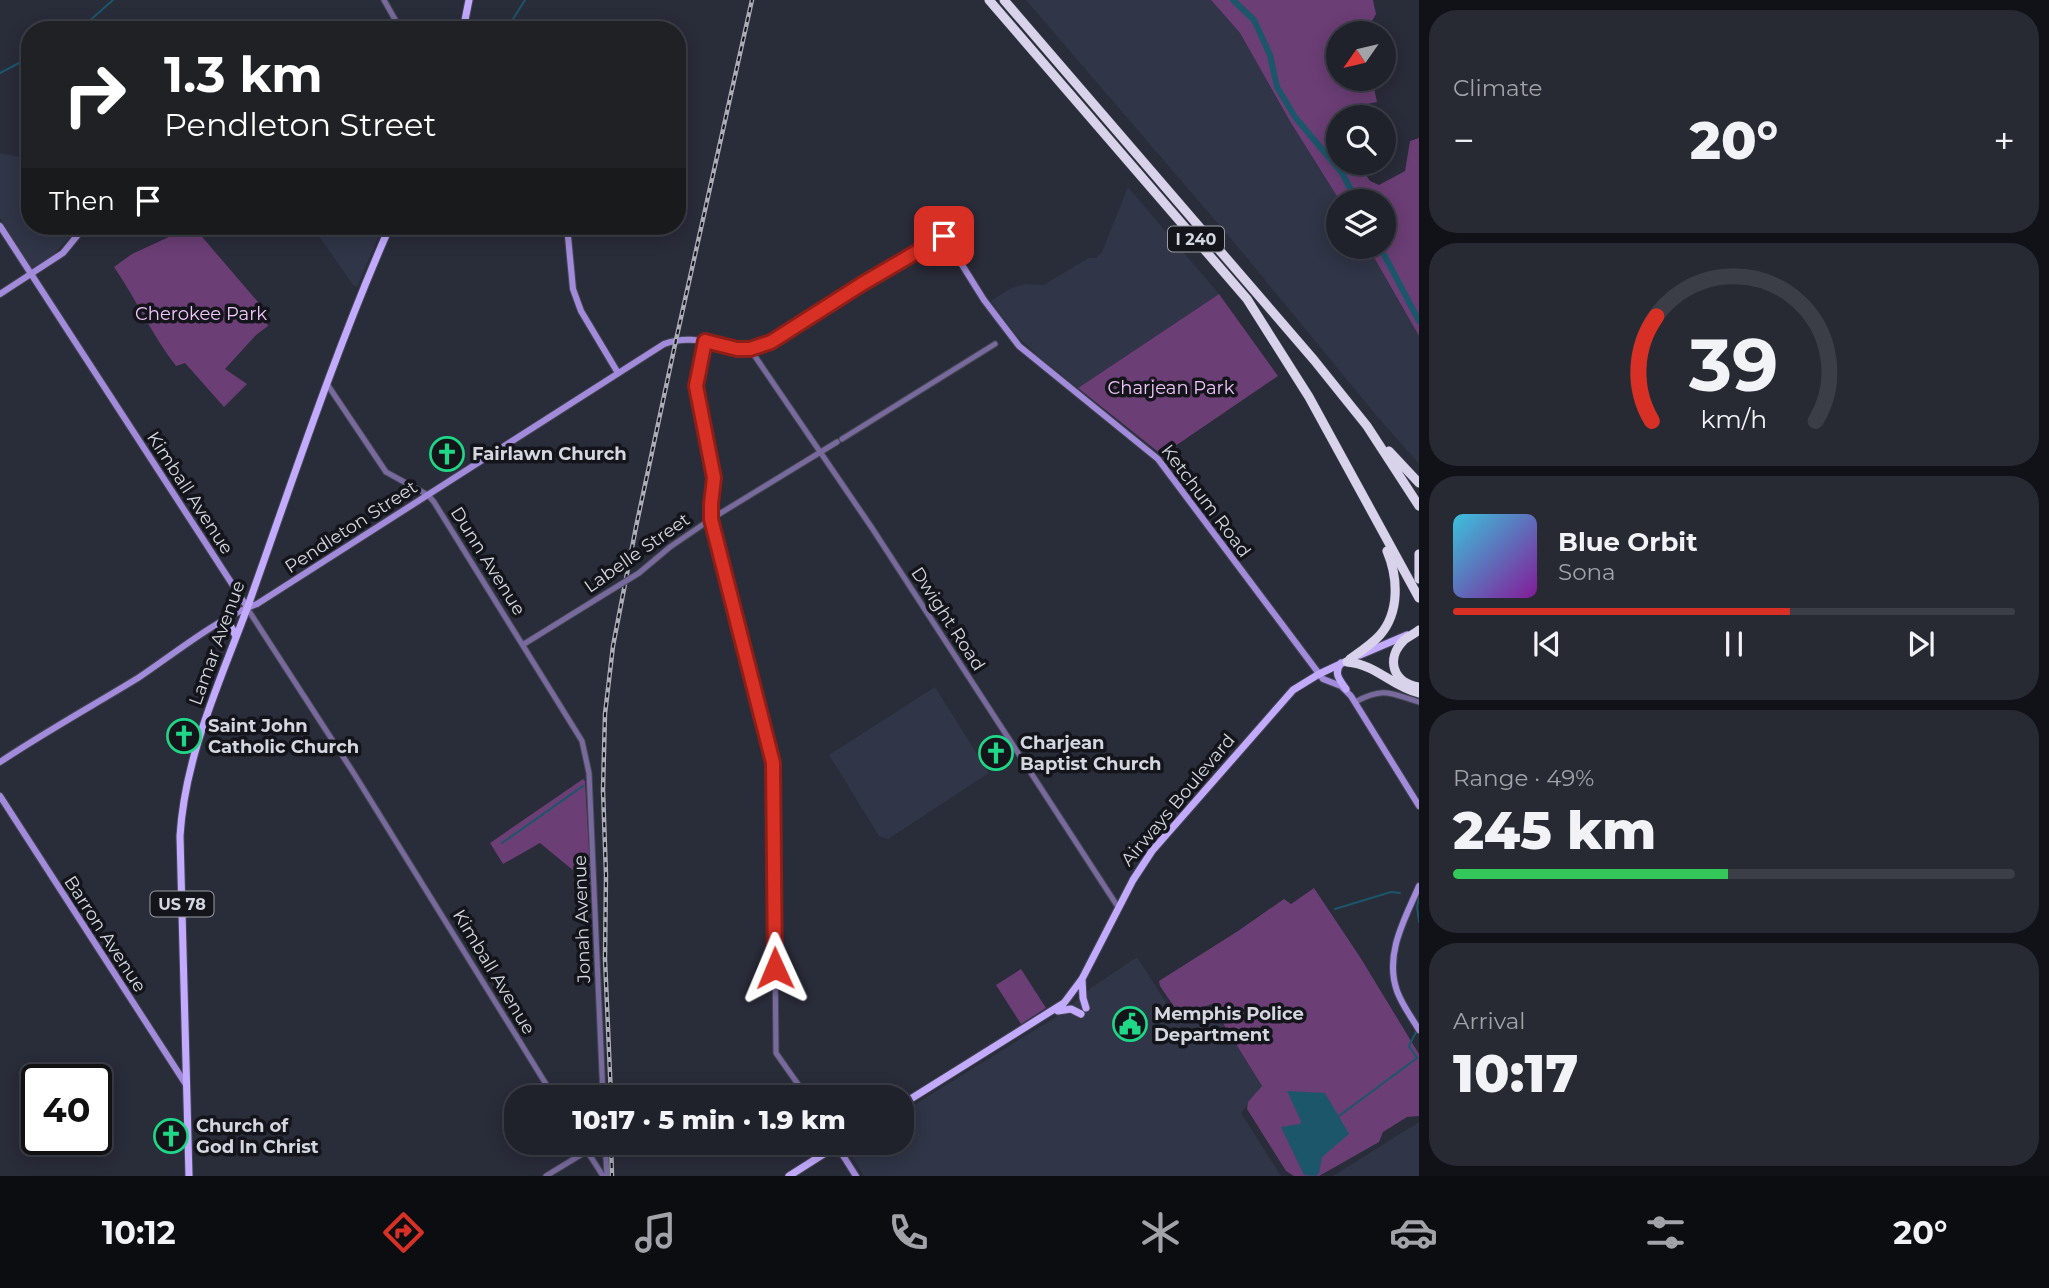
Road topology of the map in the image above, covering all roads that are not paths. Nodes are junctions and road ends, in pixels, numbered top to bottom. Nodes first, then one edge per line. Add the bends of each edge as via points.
1 (384, 0) edge
2 (469, 0) edge
3 (989, 0) edge
4 (1004, 0) edge
5 (396, 21) edge
6 (465, 21) edge
7 (0, 226) edge
8 (78, 235) edge
9 (386, 235) edge
10 (567, 235) edge
11 (31, 275) junction
12 (0, 294) edge
13 (705, 341) junction
14 (995, 344) dead end
15 (750, 349) junction
16 (618, 373) junction
17 (326, 382) junction
18 (1367, 426) junction
19 (821, 452) junction
20 (1419, 483) edge
21 (428, 495) junction
22 (1419, 506) edge
23 (711, 519) junction
24 (1379, 529) junction
25 (1419, 554) edge
26 (1419, 579) edge
27 (233, 586) junction
28 (1419, 598) edge
29 (247, 607) junction
30 (228, 619) junction
31 (219, 624) junction
32 (1419, 630) edge
33 (236, 636) junction
34 (524, 643) junction
35 (1345, 661) junction
36 (1319, 674) junction
37 (1419, 687) edge
38 (1346, 690) junction
39 (1419, 693) edge
40 (1355, 702) junction
41 (1419, 702) edge
42 (582, 741) joint
43 (0, 762) edge
44 (0, 796) edge
45 (1419, 806) edge
46 (1419, 886) edge
47 (1118, 907) junction
48 (1082, 979) junction
49 (1048, 1014) junction
50 (1418, 1029) edge
51 (547, 1085) edge
52 (602, 1085) edge
53 (799, 1085) edge
54 (187, 1086) junction
55 (914, 1097) edge
56 (580, 1155) edge
57 (590, 1155) edge
58 (605, 1155) edge
59 (821, 1155) edge
60 (844, 1155) edge
61 (189, 1176) edge
62 (546, 1176) edge
63 (605, 1176) edge
64 (789, 1176) edge
65 (856, 1176) edge

1 - 5 street
2 - 6 main road
3 - 24 highway, I 240 via 1247,299 1309,397
4 - 18 highway, I 240
7 - 11 main road, Kimball Avenue
8 - 11 main road via 63,253
9 - 17 main road, Lamar Avenue / US 78
10 - 16 main road via 580,312
11 - 12 main road
11 - 27 main road, Kimball Avenue
13 - 15 main road, Pendleton Street
13 - 16 main road, Pendleton Street via 673,340
13 - 23 street via 696,386 714,478
14 - 19 street, Labelle Street
15 - 19 street, Dwight Road
15 - 36 main road, Ketchum Road via 771,342 944,236 1019,346 1158,458
16 - 21 main road, Pendleton Street
17 - 21 street via 386,472
17 - 29 main road, Lamar Avenue / US 78
18 - 20 highway
18 - 22 highway, I 240
19 - 23 street, Labelle Street
19 - 47 street, Dwight Road
21 - 29 main road, Pendleton Street
21 - 34 street, Dunn Avenue
23 - 34 street, Labelle Street, bridge via 639,573
23 - 53 street via 773,763 776,1053
24 - 28 highway, I 240
24 - 35 highway via 1395,579 1392,610 1378,637
25 - 26 highway
27 - 29 main road, Kimball Avenue
27 - 30 main road via 236,608
29 - 30 main road, Pendleton Street
29 - 33 main road, Lamar Avenue / US 78
29 - 51 street, Kimball Avenue
30 - 31 main road, Pendleton Street
31 - 33 main road via 231,627
31 - 43 main road, Pendleton Street
32 - 35 main road, Airways Boulevard
32 - 37 highway via 1404,641 1393,657 1393,666 1404,683
33 - 54 main road, Lamar Avenue / US 78 via 198,742 182,815
34 - 42 street, Dunn Avenue
35 - 36 main road, Airways Boulevard
35 - 38 main road via 1336,670
35 - 39 highway via 1368,666 1399,687
36 - 38 main road, Ketchum Road
36 - 47 main road, Airways Boulevard via 1293,690 1204,790 1152,851
38 - 40 main road, Ketchum Road
40 - 41 street via 1384,692
40 - 45 main road, Ketchum Road
42 - 52 street, Jonah Avenue via 589,773
44 - 54 main road, Barron Avenue
46 - 50 main road via 1397,937 1393,963 1397,991
47 - 48 main road, Airways Boulevard
48 - 49 main road, Airways Boulevard via 1070,998
48 - 49 main road via 1083,1011 1064,1009
49 - 55 main road, Airways Boulevard
54 - 61 main road, Lamar Avenue / US 78
56 - 62 street
57 - 63 street
58 - 63 street
59 - 64 main road
60 - 65 main road

